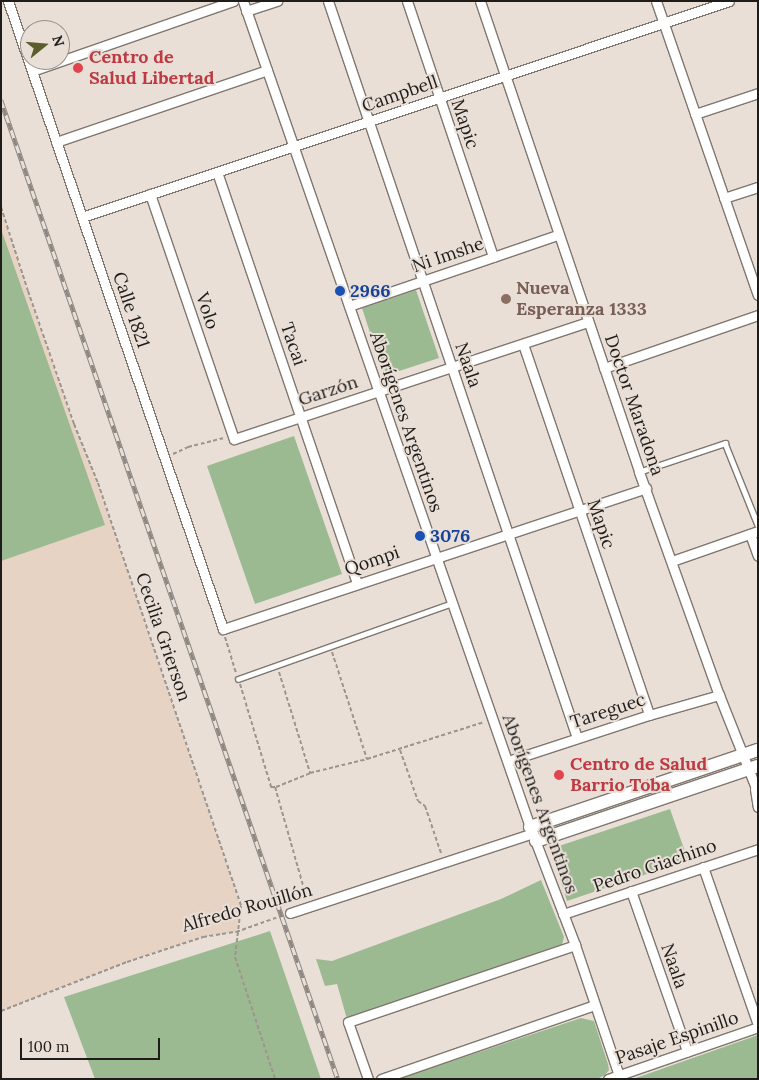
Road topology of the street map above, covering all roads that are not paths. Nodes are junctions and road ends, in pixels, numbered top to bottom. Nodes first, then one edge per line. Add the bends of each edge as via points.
1 (8, 1) edge
2 (233, 1) edge
3 (243, 1) edge
4 (277, 1) edge
5 (328, 1) edge
6 (407, 1) edge
7 (480, 1) edge
8 (656, 1) edge
9 (729, 1) edge
10 (246, 11) junction
11 (663, 23) junction
12 (267, 70) junction
13 (32, 71) junction
14 (504, 75) junction
15 (758, 93) edge
16 (439, 98) junction
17 (695, 114) junction
18 (368, 121) junction
19 (56, 142) junction
20 (293, 147) junction
21 (217, 172) junction
22 (758, 187) edge
23 (150, 194) junction
24 (724, 198) junction
25 (82, 217) junction
26 (557, 235) junction
27 (493, 257) junction
28 (422, 281) junction
29 (756, 283) edge
30 (758, 295) edge
31 (349, 306) junction
32 (758, 315) edge
33 (587, 322) junction
34 (523, 344) junction
35 (452, 367) junction
36 (604, 368) junction
37 (378, 391) junction
38 (300, 417) junction
39 (234, 439) joint
40 (640, 472) junction
41 (646, 488) junction
42 (579, 510) junction
43 (758, 525) edge
44 (754, 532) edge
45 (508, 534) junction
46 (758, 556) edge
47 (436, 557) junction
48 (672, 561) junction
49 (357, 584) junction
50 (452, 603) junction
51 (223, 630) joint
52 (238, 679) road end
53 (719, 695) junction
54 (649, 715) junction
55 (577, 738) junction
56 (758, 750) edge
57 (744, 755) junction
58 (508, 761) junction
59 (753, 767) edge
60 (756, 791) edge
61 (758, 808) edge
62 (533, 833) junction
63 (758, 849) edge
64 (702, 867) junction
65 (631, 891) junction
66 (290, 913) road end
67 (563, 914) junction
68 (575, 945) junction
69 (595, 1005) junction
70 (758, 1026) edge
71 (688, 1052) junction
72 (619, 1077) edge
73 (368, 1079) edge
74 (381, 1079) edge
75 (608, 1079) edge

1 - 13 street, Calle 1821
2 - 13 street
3 - 10 street, Aborígenes Argentinos
4 - 10 street
5 - 18 street, Naala
6 - 16 street, Mapic
7 - 14 street, Doctor Maradona
8 - 11 street
9 - 11 street, Campbell
10 - 12 street, Aborígenes Argentinos
11 - 14 street, Campbell
11 - 17 street
12 - 19 street
12 - 20 street, Aborígenes Argentinos
13 - 19 street, Calle 1821
14 - 16 street, Campbell
14 - 26 street, Doctor Maradona
15 - 17 street
16 - 18 street, Campbell
16 - 27 street, Mapic
17 - 24 street
18 - 20 street, Campbell
18 - 28 street, Naala
19 - 25 street, Calle 1821
20 - 21 street, Campbell
20 - 31 street, Aborígenes Argentinos
21 - 23 street, Campbell
21 - 38 street, Tacai
22 - 24 street
23 - 25 street, Campbell
23 - 39 street, Volo
24 - 29 street
25 - 51 street, Calle 1821
26 - 27 street, Ni Imshe
26 - 33 street, Doctor Maradona
27 - 28 street, Ni Imshe
28 - 31 street, Ni Imshe
28 - 35 street, Naala
29 - 30 street
31 - 37 street, Aborígenes Argentinos
32 - 36 street
33 - 34 street, Garzón
33 - 36 street, Doctor Maradona
34 - 35 street, Garzón
34 - 42 street, Mapic
35 - 37 street, Garzón
35 - 45 street, Naala
36 - 40 street, Doctor Maradona
37 - 38 street, Garzón
37 - 47 street, Aborígenes Argentinos
38 - 39 street, Garzón
38 - 49 street, Tacai
40 - 41 street, Doctor Maradona
40 - 43 lane via 725,442
41 - 42 street, Qompi
41 - 48 street, Doctor Maradona
42 - 45 street, Qompi
42 - 54 street, Mapic
44 - 46 street
44 - 48 street
45 - 47 street, Qompi
45 - 55 street, Naala
47 - 49 street, Qompi
47 - 50 street, Aborígenes Argentinos
48 - 53 street, Doctor Maradona
49 - 51 street, Qompi
50 - 52 lane
50 - 58 street, Aborígenes Argentinos
53 - 54 street, Tareguec
53 - 57 street, Doctor Maradona
54 - 55 street, Tareguec
55 - 58 street, Tareguec
56 - 57 street
57 - 59 street, Doctor Maradona
57 - 62 street
58 - 62 street, Aborígenes Argentinos
59 - 60 street, Doctor Maradona
59 - 62 street
60 - 61 street, Doctor Maradona
62 - 66 street, Alfredo Rouillón
62 - 67 street, Aborígenes Argentinos
63 - 64 street, Pedro Giachino
64 - 65 street, Pedro Giachino
64 - 70 street
65 - 67 street, Pedro Giachino
65 - 71 street, Naala
67 - 68 street, Aborígenes Argentinos
68 - 69 street, Aborígenes Argentinos
68 - 73 street via 348,1022
69 - 72 street, Aborígenes Argentinos
69 - 74 street
70 - 71 street, Pasaje Espinillo
71 - 72 street, Pasaje Espinillo
72 - 75 street, Pasaje Espinillo

